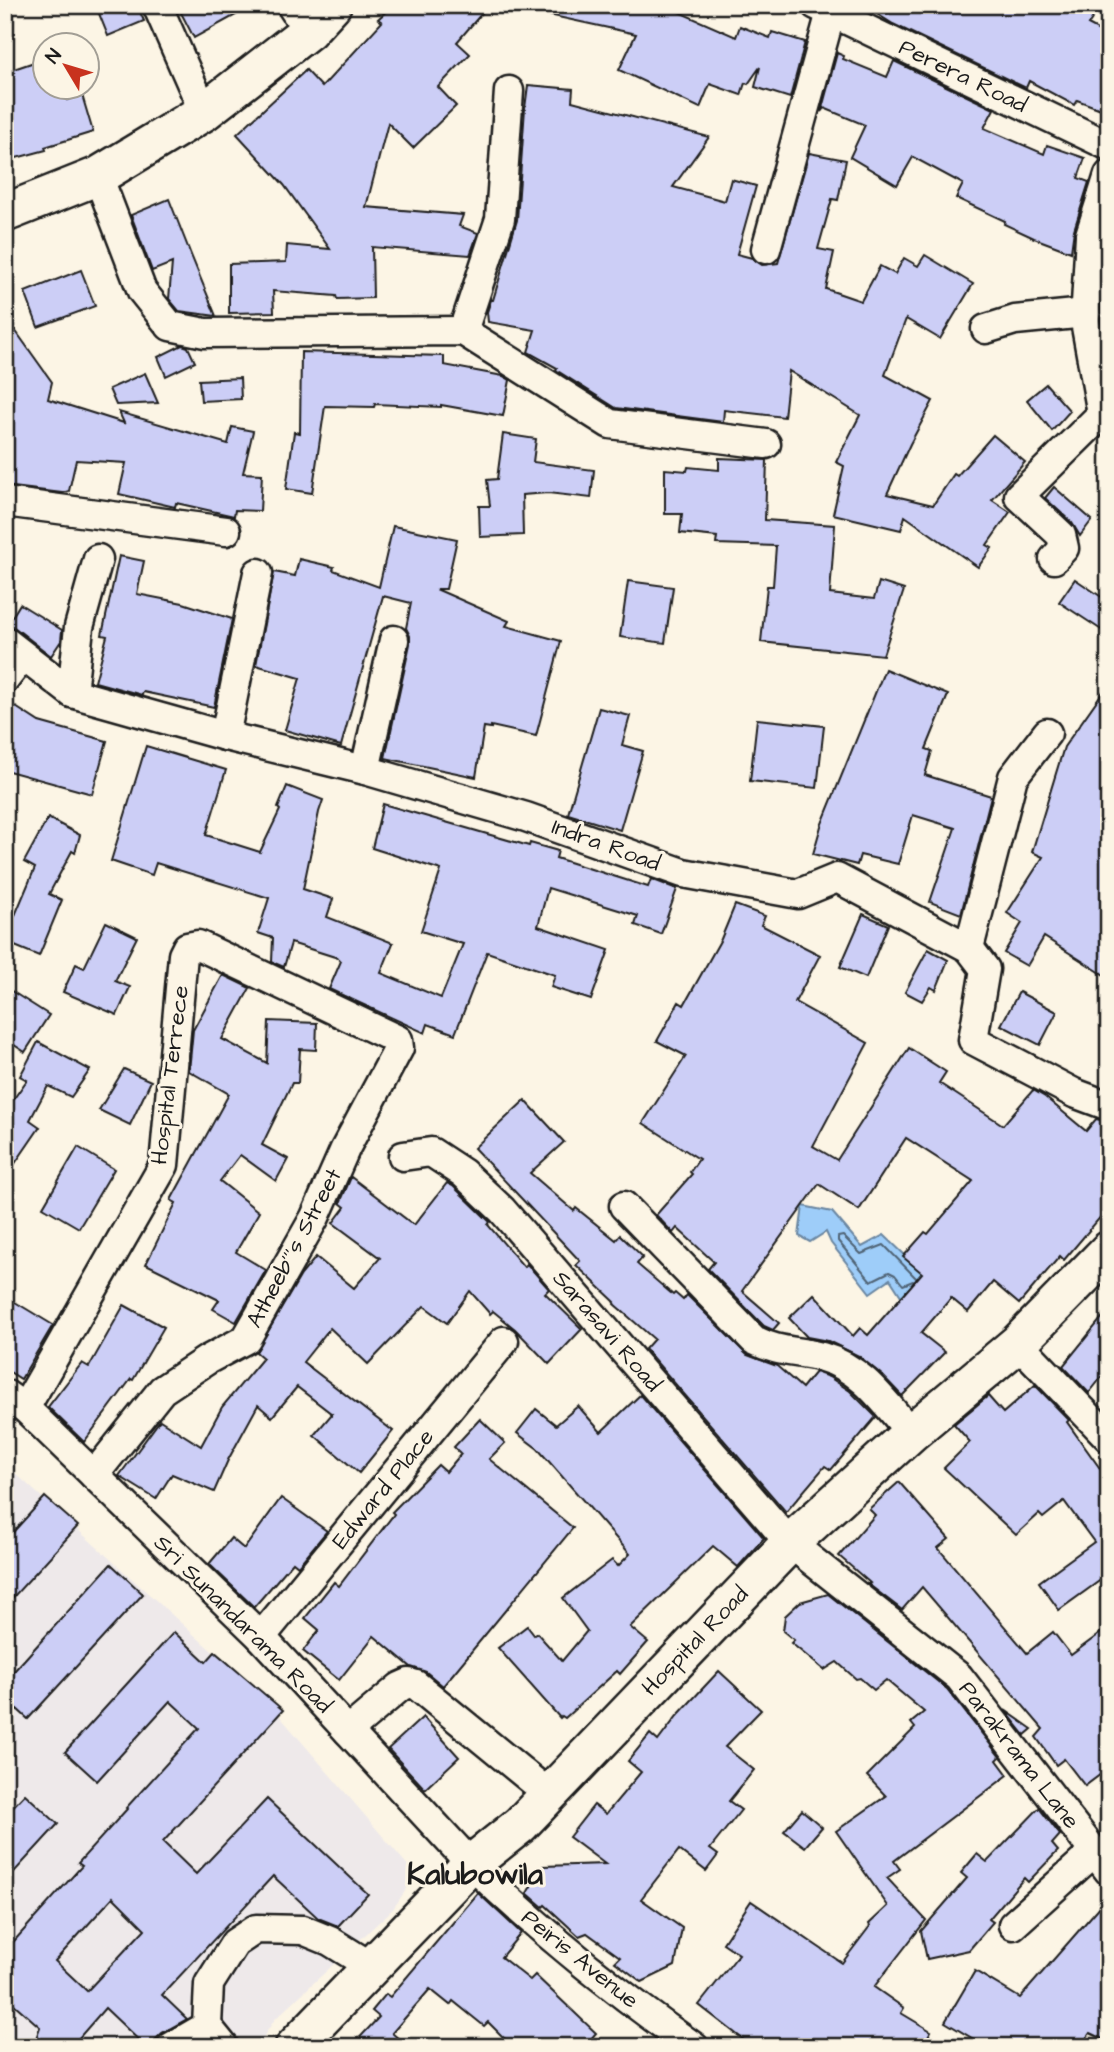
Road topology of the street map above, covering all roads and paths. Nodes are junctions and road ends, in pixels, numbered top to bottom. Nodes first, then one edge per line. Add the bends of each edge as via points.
1 (157, 5) edge
2 (823, 8) edge
3 (310, 14) edge
4 (509, 91) dead end
5 (204, 112) junction
6 (1109, 146) edge
7 (1109, 174) edge
8 (98, 176) junction
9 (5, 213) edge
10 (766, 249) dead end
11 (1086, 313) junction
12 (986, 329) dead end
13 (463, 331) junction
14 (765, 444) dead end
15 (5, 502) edge
16 (226, 531) dead end
17 (98, 559) dead end
18 (1054, 559) dead end
19 (258, 573) dead end
20 (394, 640) dead end
21 (14, 648) edge
22 (5, 679) edge
23 (72, 693) junction
24 (1047, 733) dead end
25 (225, 736) junction
26 (365, 770) junction
27 (969, 948) junction
28 (399, 1048) joint
29 (1109, 1106) edge
30 (403, 1156) dead end
31 (624, 1206) dead end
32 (1109, 1250) edge
33 (504, 1341) dead end
34 (1018, 1343) junction
35 (15, 1401) edge
36 (911, 1433) junction
37 (1109, 1438) edge
38 (93, 1475) junction
39 (790, 1543) junction
40 (261, 1637) junction
41 (348, 1731) junction
42 (549, 1794) junction
43 (1102, 1862) edge
44 (471, 1864) junction
45 (1013, 1925) dead end
46 (372, 1967) junction
47 (215, 2037) edge
48 (172, 2047) edge
49 (295, 2047) edge
50 (694, 2047) edge

1 - 5 street
2 - 6 street, Perera Road
2 - 10 street
3 - 5 main road
4 - 13 street via 500,219
5 - 8 main road
7 - 11 street via 1090,235
8 - 9 main road
8 - 13 street via 142,291 170,326 205,333
11 - 12 street via 1015,320
11 - 18 street via 1102,414 1019,496 1061,535 1064,548
13 - 14 street via 610,424
15 - 16 street
17 - 23 street via 79,627
19 - 25 street
20 - 26 street
21 - 22 street
21 - 23 street, Indra Road
23 - 25 street, Indra Road
24 - 27 street via 1013,777
25 - 26 street, Indra Road
26 - 27 street, Indra Road via 526,817 683,873 798,894 837,878
27 - 29 street via 985,969 973,1040 1074,1093
28 - 35 street, Hospital Terrece via 398,1040 198,945 187,947 164,1165
28 - 38 street, Atheeb'''s Street via 315,1217 246,1339 162,1390
30 - 39 street, Sarasavi Road via 431,1152 463,1173 502,1210
31 - 36 street via 754,1340 781,1351 841,1363 863,1379
32 - 34 main road, Hospital Road
33 - 40 street, Edward Place
34 - 36 main road, Hospital Road
34 - 37 street
35 - 38 street, Sri Sunandarama Road
36 - 39 main road, Hospital Road
38 - 40 street, Sri Sunandarama Road
39 - 42 main road, Hospital Road
39 - 43 street, Parakrama Lane via 960,1676
40 - 41 street, Sri Sunandarama Road
41 - 42 street via 400,1687 416,1685
41 - 44 street, Sri Sunandarama Road
42 - 44 main road, Hospital Road via 520,1825
43 - 45 street
44 - 46 main road, Hospital Road
44 - 50 street, Peiris Avenue via 629,2001
46 - 47 street via 303,1930 256,1929 236,1943 209,1984
46 - 49 main road, Hospital Road
47 - 48 street

